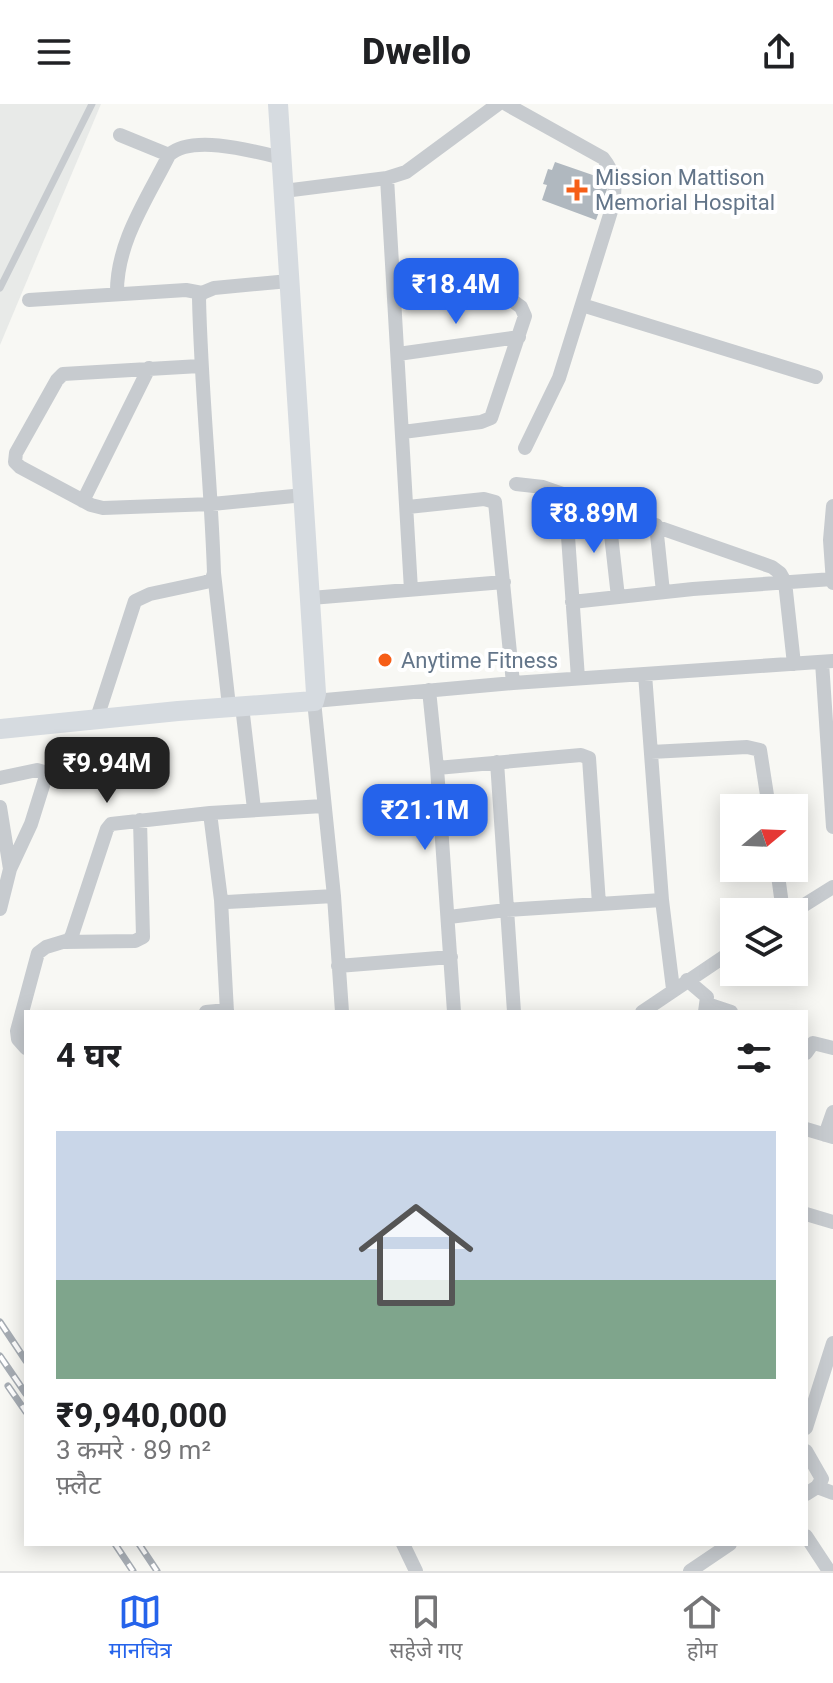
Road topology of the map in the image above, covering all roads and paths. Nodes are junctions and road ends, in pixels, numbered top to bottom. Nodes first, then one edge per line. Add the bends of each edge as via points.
1 (92, 104) edge
2 (278, 104) edge
3 (498, 104) edge
4 (506, 104) edge
5 (120, 135) dead end
6 (169, 155) junction
7 (282, 158) junction
8 (387, 178) junction
9 (284, 191) junction
10 (394, 279) junction
11 (289, 281) junction
12 (0, 288) edge
13 (202, 293) junction
14 (117, 294) junction
15 (29, 300) dead end
16 (582, 305) junction
17 (519, 337) junction
18 (398, 354) junction
19 (200, 366) junction
20 (149, 368) junction
21 (816, 377) dead end
22 (403, 432) junction
23 (525, 448) dead end
24 (516, 484) dead end
25 (565, 494) junction
26 (304, 495) junction
27 (83, 501) junction
28 (212, 504) junction
29 (833, 506) edge
30 (408, 507) junction
31 (608, 508) junction
32 (656, 525) junction
33 (832, 540) edge
34 (214, 573) junction
35 (833, 581) edge
36 (504, 582) junction
37 (785, 582) junction
38 (411, 590) junction
39 (663, 592) junction
40 (618, 597) junction
41 (311, 598) junction
42 (572, 602) junction
43 (828, 661) edge
44 (794, 664) junction
45 (645, 674) junction
46 (578, 678) junction
47 (513, 683) junction
48 (429, 690) junction
49 (314, 701) junction
50 (235, 706) junction
51 (97, 718) junction
52 (0, 729) edge
53 (830, 739) edge
54 (651, 752) junction
55 (497, 762) junction
56 (437, 768) junction
57 (0, 778) edge
58 (767, 794) edge
59 (323, 806) junction
60 (0, 807) edge
61 (254, 809) junction
62 (210, 813) junction
63 (140, 820) junction
64 (833, 827) edge
65 (3, 840) edge
66 (10, 869) junction
67 (833, 887) edge
68 (334, 896) junction
69 (221, 900) junction
70 (662, 900) junction
71 (808, 903) edge
72 (599, 904) junction
73 (0, 909) edge
74 (506, 910) junction
75 (449, 917) junction
76 (65, 942) junction
77 (451, 957) junction
78 (720, 959) edge
79 (338, 966) junction
80 (687, 980) junction
81 (673, 989) junction
82 (706, 1008) edge
83 (26, 1010) edge
84 (227, 1010) edge
85 (342, 1010) edge
86 (454, 1010) edge
87 (514, 1010) edge
88 (645, 1010) edge
89 (22, 1026) edge
90 (808, 1045) edge
91 (24, 1046) edge
92 (833, 1048) edge
93 (833, 1112) edge
94 (808, 1130) edge
95 (829, 1136) edge
96 (808, 1215) edge
97 (833, 1222) edge
98 (833, 1343) edge
99 (808, 1422) edge
100 (808, 1454) edge
101 (812, 1491) edge
102 (833, 1493) edge
103 (808, 1539) edge
104 (404, 1546) edge
105 (727, 1546) edge
106 (416, 1571) edge
107 (690, 1571) edge
108 (829, 1571) edge

1 - 12 lane
2 - 7 street
3 - 8 street via 423,162
4 - 16 street via 610,166 616,186 613,205
5 - 6 street
6 - 7 street via 180,147 199,145
6 - 14 street via 121,251
7 - 9 street
8 - 9 street
8 - 10 street
9 - 11 street
10 - 17 street via 453,279 514,302 525,316
10 - 18 street
11 - 13 street
11 - 26 street
13 - 14 street
13 - 19 street
14 - 15 street
16 - 21 street
16 - 23 street via 553,394
17 - 18 street
17 - 22 street via 491,418
18 - 22 street
19 - 20 street
19 - 28 street
20 - 27 street
20 - 27 street via 63,374 16,453 20,467
22 - 30 street
24 - 25 street
25 - 31 street
25 - 42 street
26 - 28 street
26 - 41 street
27 - 28 street via 123,509
28 - 34 street
29 - 33 street
30 - 36 street via 495,502
30 - 38 street
31 - 32 street
31 - 40 street
32 - 37 street via 772,567
32 - 39 street
33 - 35 street
34 - 50 street
34 - 51 street via 206,582 135,601
35 - 37 street
36 - 38 street
36 - 47 street
37 - 39 street
37 - 44 street
38 - 41 street
39 - 40 street
40 - 42 street
41 - 49 street
42 - 46 street
43 - 44 street
43 - 53 street
44 - 45 street
45 - 46 street
45 - 54 street
46 - 47 street
47 - 48 street
48 - 49 street
48 - 56 street
49 - 50 street
49 - 59 street
50 - 51 street
50 - 61 street
51 - 52 street
53 - 64 street
54 - 58 street via 760,750
54 - 70 street
55 - 56 street
55 - 72 street via 589,758
55 - 74 street
56 - 75 street
57 - 66 street via 37,770 46,776
59 - 61 street
59 - 68 street
60 - 65 street
61 - 62 street
62 - 63 street
62 - 69 street
63 - 76 street via 115,822 107,829 72,935
63 - 76 street via 143,937
65 - 66 street
66 - 73 street
67 - 71 street
68 - 69 street
68 - 79 street
69 - 84 street
70 - 72 street
70 - 81 street
72 - 74 street
74 - 75 street
74 - 87 street
75 - 77 street
76 - 83 street via 38,953
77 - 79 street
77 - 86 street
78 - 80 street
79 - 85 street
80 - 81 street
80 - 82 street via 707,997
81 - 88 street
89 - 91 street via 18,1039
90 - 92 street
93 - 95 street
94 - 95 street
96 - 97 street
98 - 99 street
100 - 101 street via 822,1479
101 - 102 street
103 - 108 street
104 - 106 street
105 - 107 street

